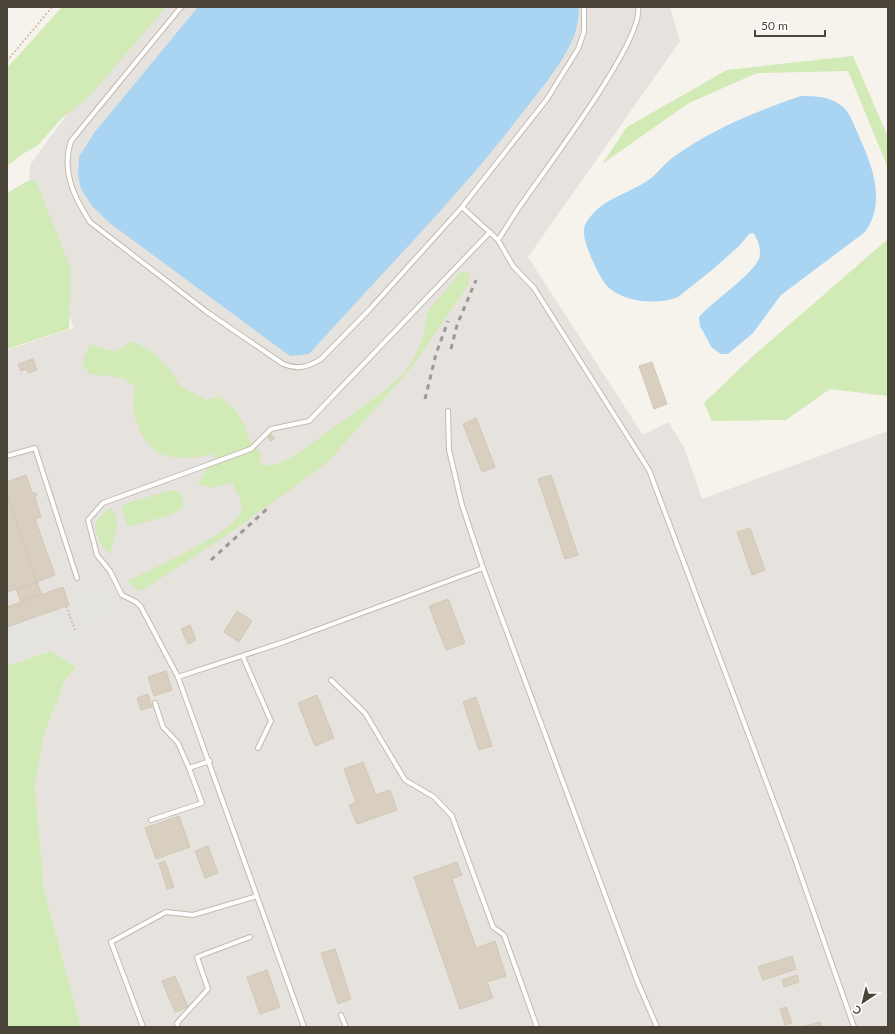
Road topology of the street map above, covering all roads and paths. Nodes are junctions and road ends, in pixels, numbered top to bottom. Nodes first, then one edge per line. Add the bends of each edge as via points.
1 (52, 7) edge
2 (181, 7) edge
3 (584, 7) edge
4 (638, 7) edge
5 (7, 61) edge
6 (462, 207) junction
7 (490, 232) junction
8 (498, 240) junction
9 (448, 411) dead end
10 (7, 456) edge
11 (483, 568) junction
12 (76, 578) dead end
13 (66, 606) dead end
14 (75, 630) dead end
15 (243, 657) junction
16 (178, 678) junction
17 (331, 680) dead end
18 (155, 703) dead end
19 (258, 748) dead end
20 (210, 761) junction
21 (189, 768) junction
22 (151, 820) dead end
23 (257, 896) junction
24 (250, 937) dead end
25 (341, 1015) dead end
26 (143, 1027) edge
27 (178, 1027) edge
28 (304, 1027) edge
29 (346, 1027) edge
30 (536, 1027) edge
31 (657, 1027) edge
32 (854, 1027) edge

1 - 5 path
2 - 6 lane via 71,141 66,155 67,169 77,202 90,222 207,312 283,364 292,368 312,365 370,309
3 - 6 lane via 584,32 578,49 547,99
4 - 8 lane via 633,28 619,60
6 - 7 lane
7 - 8 lane
7 - 16 lane via 309,420 271,429 251,449 103,503 88,520 98,556 110,571 122,595 141,607
8 - 32 lane via 513,266 534,288 648,470 789,842
9 - 11 lane via 449,450 462,505
10 - 12 lane via 35,448
11 - 15 lane
11 - 31 lane
13 - 14 path
15 - 16 lane
15 - 19 lane via 271,721
16 - 20 lane
17 - 30 lane via 365,713 405,780 434,797 452,816 493,927 504,935
18 - 21 lane via 163,726 178,743
20 - 21 lane
20 - 23 lane
21 - 22 lane via 202,804
23 - 26 lane via 194,915 166,912 111,942
23 - 28 lane
24 - 27 lane via 197,957 208,989 176,1023
25 - 29 lane

